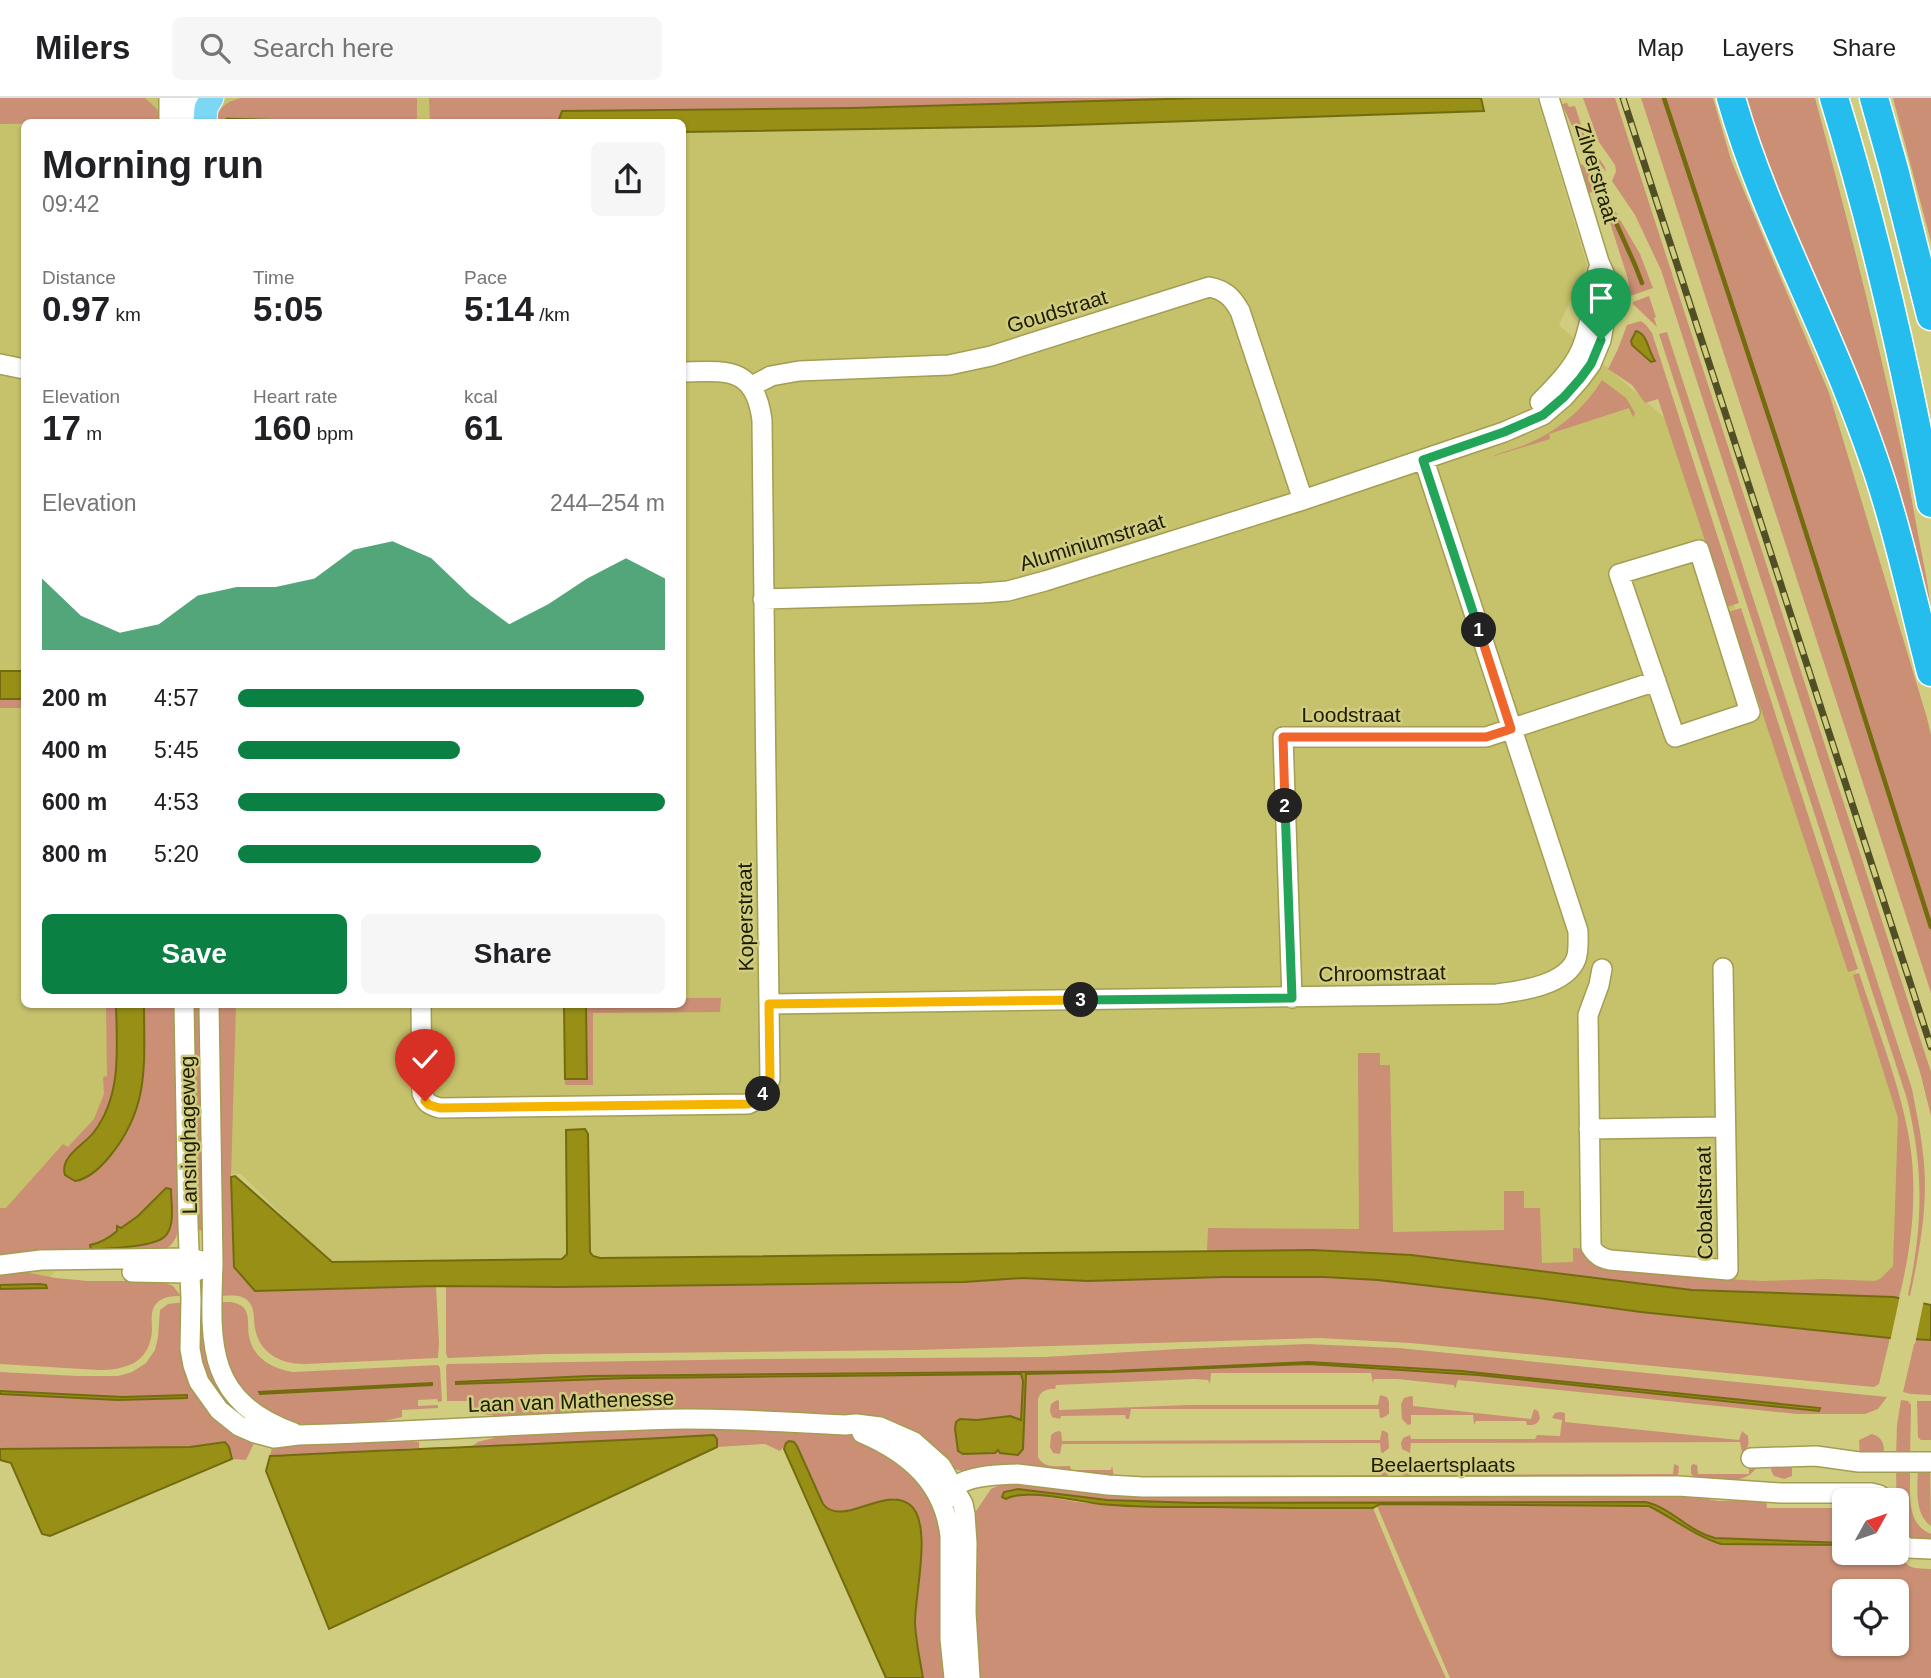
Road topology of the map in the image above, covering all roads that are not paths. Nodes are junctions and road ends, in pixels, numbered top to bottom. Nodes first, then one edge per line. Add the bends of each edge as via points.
1 (169, 98) edge
2 (188, 98) edge
3 (212, 98) edge
4 (1549, 98) edge
5 (1731, 98) edge
6 (1834, 98) edge
7 (1874, 98) edge
8 (169, 119) edge
9 (188, 119) edge
10 (205, 119) edge
11 (1931, 316) edge
12 (0, 364) edge
13 (21, 368) edge
14 (686, 372) edge
15 (752, 387) junction
16 (1423, 460) junction
17 (1303, 500) junction
18 (1931, 503) edge
19 (763, 599) junction
20 (1931, 672) edge
21 (1656, 681) junction
22 (1511, 729) junction
23 (1723, 968) dead end
24 (1602, 969) dead end
25 (1292, 998) junction
26 (769, 1004) junction
27 (184, 1008) edge
28 (209, 1008) edge
29 (421, 1008) edge
30 (1725, 1127) junction
31 (1589, 1129) junction
32 (6, 1264) edge
33 (213, 1264) junction
34 (190, 1266) junction
35 (845, 1425) junction
36 (298, 1435) junction
37 (1751, 1458) dead end
38 (1839, 1459) junction
39 (1931, 1462) edge
40 (1839, 1488) edge
41 (1832, 1493) edge
42 (958, 1495) junction
43 (943, 1504) junction
44 (1909, 1548) edge
45 (1931, 1549) edge
46 (954, 1678) edge
47 (970, 1678) edge

1 - 8 street
2 - 9 street
3 - 10 main road
4 - 16 street, Zilverstraat via 1600,262 1580,351 1556,387 1518,424
5 - 20 highway via 1761,187 1830,345 1879,476
6 - 18 highway via 1886,288
7 - 11 highway
12 - 13 street
14 - 15 street via 721,371
15 - 17 street, Goudstraat via 771,376 799,371 950,365 1209,287 1226,293 1240,311
15 - 19 street, Koperstraat via 760,400 762,420
16 - 17 street, Aluminiumstraat
16 - 22 street, Chroomstraat
17 - 19 street, Aluminiumstraat via 1008,591
19 - 26 street, Koperstraat
21 - 21 street via 1619,574 1699,550 1750,712 1675,737
21 - 22 street
22 - 25 street, Loodstraat via 1486,737 1283,737
22 - 25 street, Chroomstraat via 1578,931 1576,960 1569,971 1539,986 1497,994
23 - 30 street, Cobaltstraat
24 - 31 street, Cobaltstraat via 1588,1015
25 - 26 street, Chroomstraat
26 - 29 street, Koperstraat via 770,1079 763,1094 748,1104 440,1108 429,1105 422,1093
27 - 34 street, Lansinghageweg
28 - 33 street, Lansinghageweg
30 - 31 street, Cobaltstraat
30 - 31 street, Cobaltstraat via 1728,1269 1610,1260 1595,1253 1591,1247
32 - 34 street via 61,1273
33 - 34 street
33 - 36 street, Laan van Mathenesse via 214,1352 221,1373 233,1395 261,1419
34 - 36 street, Laan van Mathenesse via 190,1349 208,1395 239,1426 274,1438
35 - 36 street, Laan van Mathenesse via 687,1419
35 - 42 street, Laan van Mathenesse via 880,1427 914,1441 941,1466
35 - 43 street, Laan van Mathenesse via 902,1453 933,1485
37 - 38 street
38 - 39 street
38 - 40 street
41 - 42 street, Beelaertsplaats via 1678,1486 1143,1487 1028,1474 999,1477
42 - 43 street, Beelaertsplaats
42 - 47 street, Laan van Mathenesse via 967,1543
43 - 46 street, Laan van Mathenesse via 950,1536
44 - 45 street

